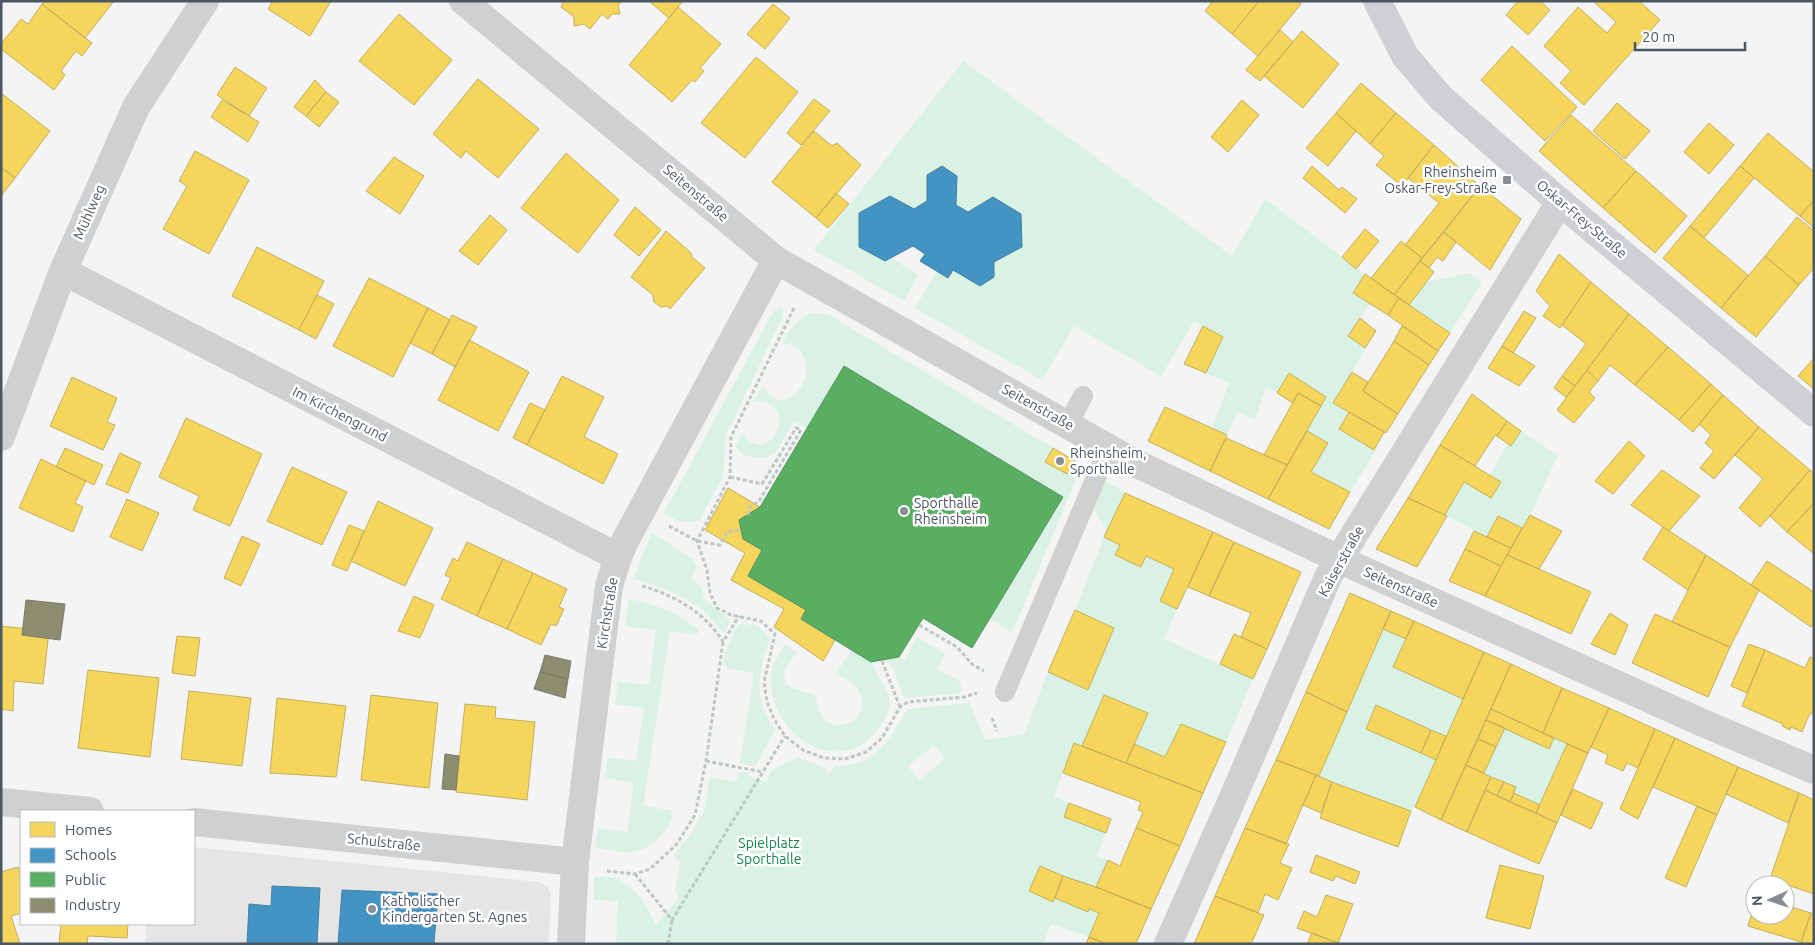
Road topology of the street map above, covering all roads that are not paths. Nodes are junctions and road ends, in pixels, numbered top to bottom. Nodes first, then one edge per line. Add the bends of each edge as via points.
1 (205, 1) edge
2 (463, 1) edge
3 (1377, 1) edge
4 (1560, 202) junction
5 (776, 260) junction
6 (62, 271) junction
7 (1083, 396) dead end
8 (1814, 413) edge
9 (1068, 424) junction
10 (1, 437) edge
11 (1109, 447) junction
12 (618, 557) junction
13 (1339, 560) junction
14 (1004, 692) dead end
15 (1814, 770) edge
16 (1, 802) edge
17 (80, 810) edge
18 (195, 822) edge
19 (575, 862) junction
20 (571, 944) edge
21 (1168, 944) edge

1 - 6 street, Mühlweg via 136,107
2 - 5 street, Seitenstraße
3 - 4 street, Oskar-Frey-Straße via 1405,56 1441,98
4 - 8 street, Oskar-Frey-Straße
4 - 13 street, Kaiserstraße
5 - 9 street, Seitenstraße
5 - 12 street, Kirchstraße
6 - 10 street, Mühlweg
6 - 12 street, Im Kirchengrund
7 - 9 lane
9 - 11 street, Seitenstraße
11 - 13 street, Seitenstraße via 1135,463
11 - 14 lane
12 - 19 street, Kirchstraße via 609,586
13 - 15 street, Seitenstraße
13 - 21 street, Kaiserstraße via 1328,577
16 - 17 street
18 - 19 street, Schulstraße
19 - 20 street, Kirchstraße

